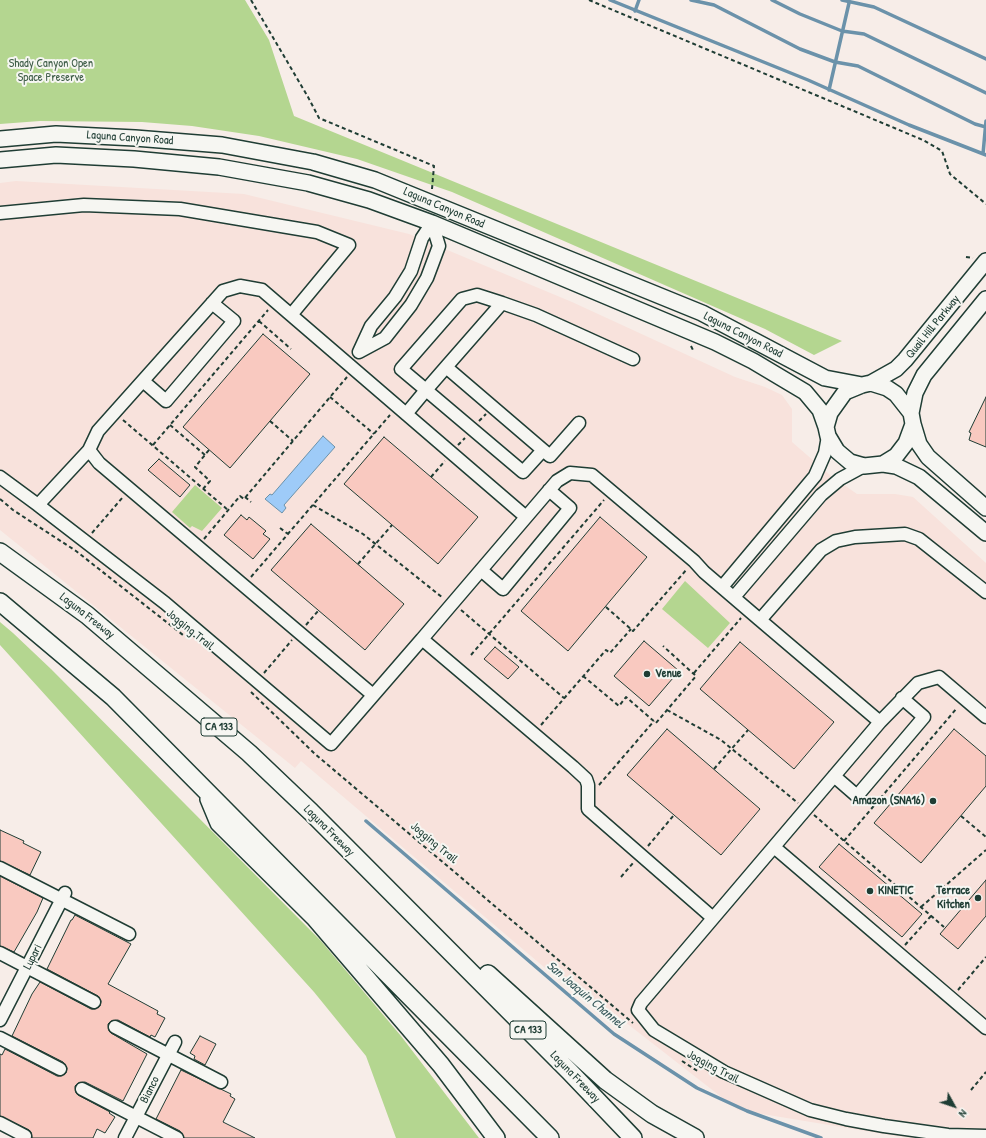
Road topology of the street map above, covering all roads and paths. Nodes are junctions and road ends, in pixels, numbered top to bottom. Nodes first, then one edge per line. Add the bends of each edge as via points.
1 (251, 0) edge
2 (590, 0) edge
3 (0, 139) edge
4 (0, 160) edge
5 (431, 203) junction
6 (986, 204) edge
7 (0, 213) edge
8 (432, 223) junction
9 (986, 261) edge
10 (986, 298) edge
11 (276, 302) junction
12 (212, 303) junction
13 (502, 303) junction
14 (291, 315) junction
15 (259, 321) junction
16 (291, 349) dead end
17 (359, 352) junction
18 (633, 359) dead end
19 (351, 366) junction
20 (446, 367) junction
21 (143, 382) junction
22 (866, 384) junction
23 (426, 390) junction
24 (330, 397) junction
25 (492, 407) junction
26 (402, 410) junction
27 (115, 413) junction
28 (912, 418) junction
29 (270, 421) dead end
30 (579, 423) dead end
31 (170, 425) junction
32 (472, 429) junction
33 (827, 432) junction
34 (374, 434) junction
35 (293, 441) junction
36 (153, 445) junction
37 (89, 450) junction
38 (209, 450) dead end
39 (543, 450) junction
40 (452, 453) junction
41 (205, 455) junction
42 (884, 464) junction
43 (864, 466) junction
44 (0, 477) edge
45 (431, 477) dead end
46 (128, 487) junction
47 (203, 489) junction
48 (549, 490) junction
49 (612, 491) junction
50 (245, 497) junction
51 (0, 499) edge
52 (251, 502) dead end
53 (38, 505) junction
54 (313, 505) junction
55 (986, 508) edge
56 (228, 510) junction
57 (526, 517) junction
58 (392, 524) dead end
59 (280, 528) dead end
60 (986, 533) edge
61 (288, 534) junction
62 (85, 541) junction
63 (375, 544) junction
64 (198, 546) junction
65 (0, 552) edge
66 (694, 560) junction
67 (358, 564) dead end
68 (481, 570) junction
69 (244, 586) junction
70 (722, 587) junction
71 (986, 592) edge
72 (734, 597) junction
73 (0, 602) edge
74 (452, 604) junction
75 (606, 607) dead end
76 (748, 609) junction
77 (318, 611) dead end
78 (760, 620) junction
79 (631, 629) junction
80 (299, 632) junction
81 (489, 634) junction
82 (184, 635) dead end
83 (422, 639) junction
84 (662, 646) dead end
85 (470, 655) dead end
86 (694, 673) junction
87 (583, 676) junction
88 (257, 680) junction
89 (250, 692) dead end
90 (373, 695) junction
91 (564, 698) junction
92 (902, 698) junction
93 (966, 698) junction
94 (667, 710) junction
95 (986, 716) edge
96 (654, 721) junction
97 (880, 722) junction
98 (748, 730) dead end
99 (534, 733) junction
100 (731, 749) junction
101 (714, 769) dead end
102 (834, 776) junction
103 (205, 790) junction
104 (588, 798) junction
105 (806, 810) junction
106 (961, 816) dead end
107 (986, 837) edge
108 (844, 841) junction
109 (774, 847) junction
110 (986, 850) edge
111 (0, 868) edge
112 (64, 897) junction
113 (921, 907) junction
114 (931, 916) junction
115 (714, 918) junction
116 (421, 923) junction
117 (944, 927) dead end
118 (129, 934) dead end
119 (0, 953) edge
120 (898, 953) junction
121 (986, 957) edge
122 (27, 967) junction
123 (951, 998) junction
124 (94, 1002) dead end
125 (0, 1020) edge
126 (635, 1025) dead end
127 (115, 1027) dead end
128 (986, 1028) edge
129 (0, 1038) edge
130 (175, 1042) dead end
131 (168, 1055) junction
132 (677, 1058) dead end
133 (60, 1069) dead end
134 (986, 1072) edge
135 (702, 1073) dead end
136 (221, 1082) dead end
137 (82, 1089) dead end
138 (971, 1090) dead end
139 (136, 1117) junction
140 (0, 1123) edge
141 (24, 1136) dead end
142 (986, 1136) edge
143 (125, 1138) edge
144 (177, 1138) edge
145 (496, 1138) edge
146 (550, 1138) edge
147 (633, 1138) edge
148 (695, 1138) edge

1 - 5 path via 318,118 434,166
2 - 6 path via 923,140 942,151 950,174
3 - 5 main road, Laguna Canyon Road via 56,134 222,145 313,162 375,180
4 - 8 main road, Laguna Canyon Road via 56,156 134,159 218,167 308,183 369,200
5 - 8 main road
5 - 22 main road, Laguna Canyon Road via 702,313 825,378
7 - 14 street via 84,205 180,209 318,232 350,244
8 - 17 street via 422,238 411,271 395,297 370,326
8 - 17 street via 439,246 427,278 411,305 385,338
8 - 33 main road, Laguna Canyon Road via 685,329 753,361 805,392 820,410
9 - 22 main road, Quail Hill Parkway via 905,360 896,368
10 - 28 main road, Quail Hill Parkway via 922,379 914,394
11 - 12 street via 262,290 240,286 223,291
11 - 14 street
11 - 15 path
12 - 21 street
12 - 21 street via 234,321 166,401
13 - 18 street via 536,315
13 - 20 street
13 - 23 street via 477,295 462,299 436,328 401,369
14 - 19 street
15 - 16 path
15 - 31 path
17 - 19 street
19 - 24 path
19 - 26 street
20 - 23 street
20 - 25 street
21 - 27 street
22 - 28 main road via 887,388 896,394
22 - 33 main road via 845,392 837,401 830,413
23 - 26 street
23 - 32 street
24 - 34 path
24 - 35 path
25 - 32 path
25 - 39 street
26 - 34 path
26 - 40 street
27 - 36 path
27 - 37 street via 98,431
28 - 42 main road via 906,443 896,456
28 - 55 main road via 919,444 928,457
29 - 35 path
30 - 39 street via 550,456
31 - 36 path
31 - 41 path
32 - 39 street via 523,472
32 - 40 path
33 - 43 main road via 837,451 850,462
33 - 70 street via 825,453 816,476
34 - 54 path
35 - 50 path
36 - 47 path
37 - 46 street via 99,463
37 - 53 street
38 - 41 path
40 - 45 path
40 - 57 street
41 - 47 path via 195,467 210,481
42 - 43 main road
42 - 60 main road via 896,466 919,477
43 - 72 street via 840,479 821,495
44 - 53 street
46 - 62 path
46 - 64 street
47 - 56 path
48 - 49 street via 570,473 582,473 592,475
48 - 57 street
48 - 68 street via 570,508 503,589
49 - 66 street
49 - 81 path
50 - 52 path
50 - 56 path via 244,499 240,496
51 - 82 path, Jogging Trail via 76,551
53 - 62 street
54 - 61 path
54 - 63 path via 363,534
56 - 64 path
57 - 68 street
58 - 63 path
59 - 61 path
61 - 69 path
62 - 88 street via 165,603
63 - 67 path
63 - 74 path
64 - 69 street
65 - 116 highway, Laguna Freeway / CA 133 via 87,615 249,753
66 - 70 street
66 - 79 path via 633,631
68 - 74 street
69 - 80 street
70 - 72 street
71 - 78 street via 919,539 905,534 855,537 836,541 820,550
72 - 76 street
73 - 103 highway via 113,697
74 - 81 path
74 - 83 street
75 - 79 path
76 - 78 street
76 - 86 path
77 - 80 path
78 - 97 street
79 - 87 path via 610,653 606,650
80 - 88 path
80 - 90 street
81 - 85 path
81 - 91 path
83 - 90 street
83 - 99 street
84 - 86 path
86 - 94 path via 696,676
87 - 91 path
87 - 96 path via 619,706 626,697
88 - 90 street via 331,744
89 - 126 path, Jogging Trail via 315,754
91 - 99 path
92 - 93 street via 918,683 939,677
92 - 97 street
92 - 102 street via 924,717 857,796
93 - 95 street
93 - 108 path
94 - 96 path via 656,723
94 - 100 path via 721,740
96 - 104 path
97 - 102 street
98 - 100 path
99 - 104 street via 586,779
100 - 101 path
100 - 105 path
102 - 105 street
103 - 145 highway via 219,823 321,924 441,1065
103 - 146 highway
104 - 115 street via 588,809
105 - 108 path
105 - 109 street
106 - 107 path
108 - 113 path
109 - 115 street
109 - 120 street
110 - 113 path
111 - 112 street
112 - 118 street
112 - 122 street, Lupari
113 - 114 path
114 - 117 path
114 - 120 path
115 - 142 street via 641,1003 638,1010 654,1030 724,1072 810,1110 884,1126 948,1135
116 - 147 highway, Laguna Freeway / CA 133
116 - 148 highway via 474,961 604,1080 652,1114
119 - 122 street
120 - 123 street
121 - 123 path
122 - 124 street
122 - 125 street, Lupari
123 - 128 street
127 - 131 street
129 - 133 street
130 - 131 street, Bianco
131 - 136 street
131 - 139 street, Bianco
132 - 135 path, Jogging Trail
134 - 138 path
137 - 139 street
139 - 143 street, Bianco
139 - 144 street
140 - 141 street

